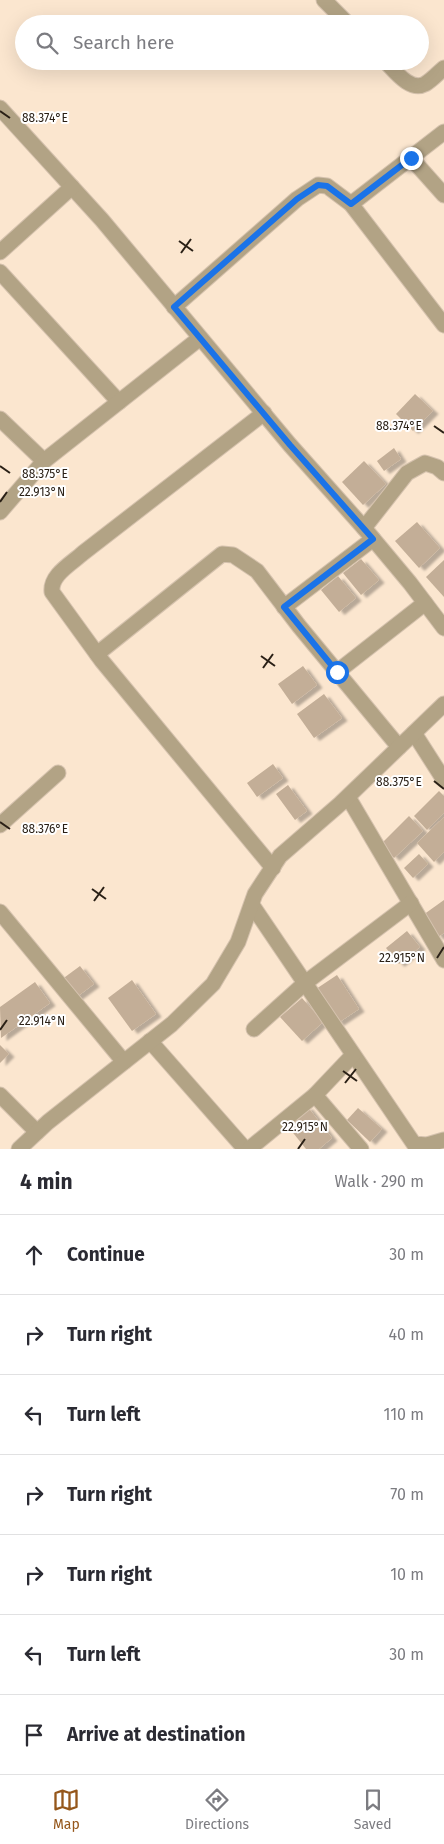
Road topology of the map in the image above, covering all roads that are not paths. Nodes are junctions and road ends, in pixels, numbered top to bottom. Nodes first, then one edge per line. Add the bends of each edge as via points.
1 (324, 0) edge
2 (339, 15) edge
3 (444, 68) edge
4 (394, 70) edge
5 (0, 108) edge
6 (444, 132) edge
7 (411, 158) junction
8 (72, 187) junction
9 (444, 195) edge
10 (351, 204) junction
11 (0, 252) edge
12 (0, 272) edge
13 (174, 307) junction
14 (444, 325) edge
15 (200, 338) junction
16 (119, 402) junction
17 (264, 413) junction
18 (0, 419) edge
19 (44, 461) junction
20 (444, 473) edge
21 (0, 512) edge
22 (369, 533) junction
23 (425, 603) junction
24 (284, 607) junction
25 (444, 628) edge
26 (97, 654) junction
27 (337, 672) junction
28 (444, 704) edge
29 (414, 733) junction
30 (399, 747) junction
31 (58, 773) dead end
32 (444, 780) edge
33 (348, 797) junction
34 (0, 825) edge
35 (273, 868) junction
36 (411, 904) junction
37 (252, 905) junction
38 (0, 912) edge
39 (444, 960) edge
40 (305, 983) junction
41 (254, 1029) dead end
42 (150, 1041) junction
43 (353, 1055) junction
44 (124, 1062) junction
45 (0, 1095) edge
46 (315, 1095) junction
47 (37, 1132) junction
48 (444, 1140) edge
49 (19, 1149) edge
50 (247, 1149) edge
51 (361, 1149) edge

1 - 2 street
3 - 4 street via 424,84 413,85
5 - 8 street
6 - 7 street
7 - 9 street
7 - 10 street
8 - 11 street
8 - 13 street
10 - 13 street via 327,186 318,185 297,199
10 - 14 street
12 - 16 street
13 - 15 street
15 - 16 street
15 - 17 street
16 - 19 street
17 - 22 street
17 - 26 street via 54,578 52,592
18 - 19 street
19 - 21 street
20 - 22 street via 425,463 407,473
22 - 23 street
22 - 24 street
23 - 25 street
23 - 27 street
24 - 26 street via 257,571 233,555 222,554
24 - 27 street
26 - 35 street
27 - 30 street
28 - 29 street
29 - 30 street
29 - 32 street
30 - 33 street
31 - 34 street
33 - 35 street via 280,856
33 - 36 street
35 - 37 street
36 - 39 street
36 - 40 street
37 - 40 street
37 - 42 street via 238,942 213,984
38 - 44 street
40 - 41 street
40 - 43 street
42 - 44 street
42 - 50 street
43 - 46 street
43 - 48 street via 414,1144 427,1146
44 - 47 street
45 - 47 street
46 - 50 street
46 - 51 street
47 - 49 street

